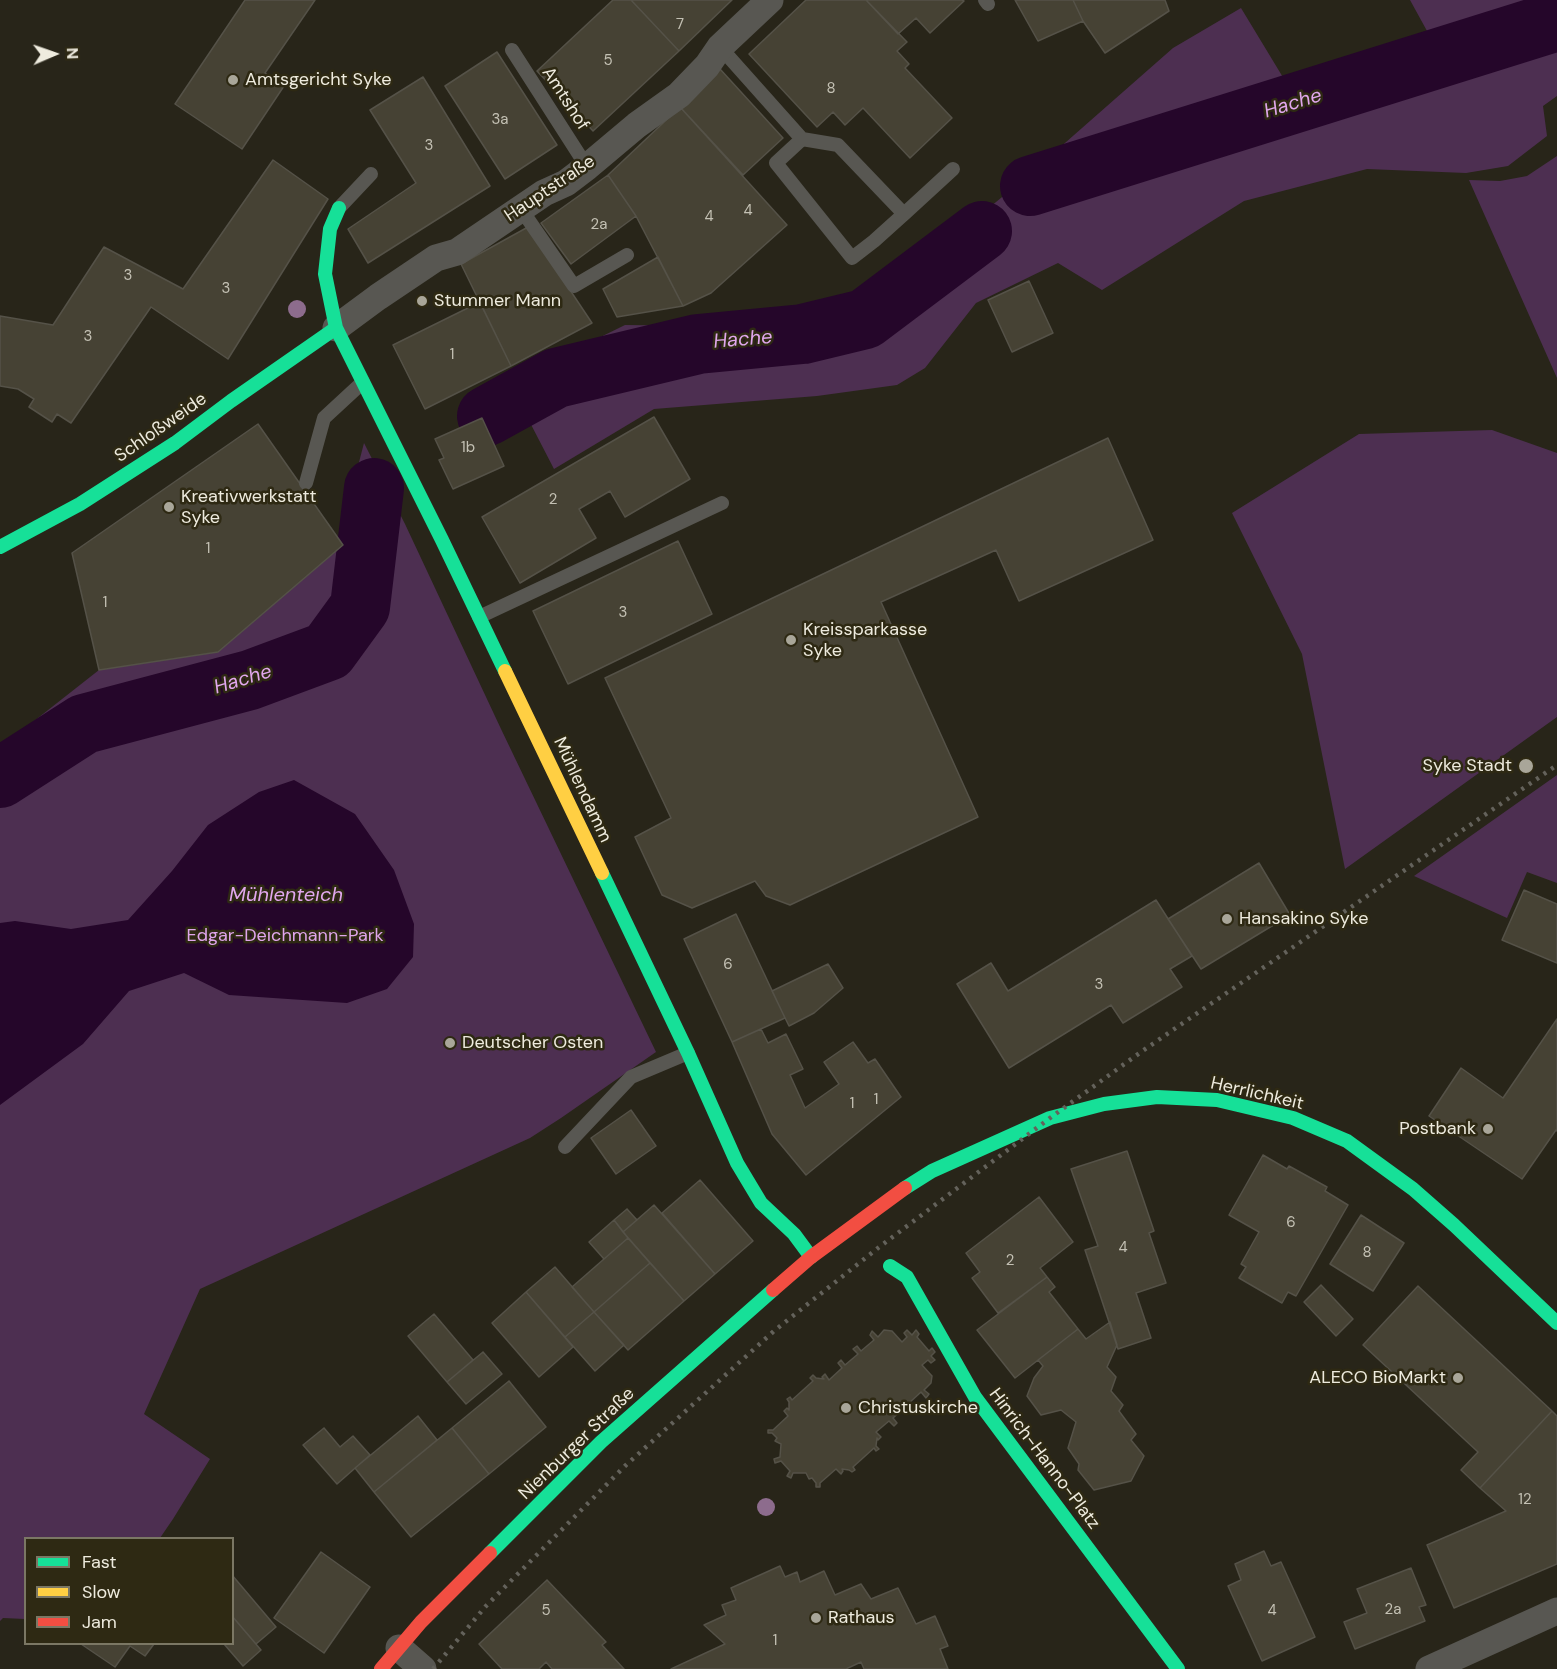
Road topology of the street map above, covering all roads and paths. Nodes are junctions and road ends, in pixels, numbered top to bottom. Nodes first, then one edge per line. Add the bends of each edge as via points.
1 (770, 0) edge
2 (720, 47) junction
3 (512, 50) dead end
4 (802, 139) junction
5 (587, 167) junction
6 (953, 169) dead end
7 (371, 174) dead end
8 (339, 208) joint
9 (521, 209) junction
10 (904, 214) junction
11 (627, 255) dead end
12 (336, 328) junction
13 (363, 382) junction
14 (306, 483) dead end
15 (722, 503) dead end
16 (0, 547) edge
17 (479, 617) junction
18 (687, 1053) junction
19 (565, 1147) dead end
20 (811, 1257) junction
21 (890, 1266) dead end
22 (1557, 1323) edge
23 (1557, 1611) edge
24 (399, 1648) junction
25 (381, 1669) edge
26 (423, 1669) edge
27 (1178, 1669) edge
28 (1429, 1669) edge

1 - 2 street, Hauptstraße
2 - 4 lane
2 - 5 street, Hauptstraße via 679,95
3 - 5 lane, Amtshof
4 - 10 lane via 838,145
4 - 10 lane via 776,163 852,258
5 - 9 street, Hauptstraße
6 - 10 lane
7 - 8 lane
8 - 12 street via 330,229 324,274
9 - 11 lane via 574,286
9 - 12 street, Hauptstraße via 457,252 435,258
12 - 13 street, Mühlendamm
12 - 16 street, Schloßweide via 175,443 80,504
13 - 14 lane via 324,418
13 - 17 street, Mühlendamm
15 - 17 lane
17 - 18 street, Mühlendamm
18 - 19 lane via 631,1077
18 - 20 street, Mühlendamm via 736,1163 761,1203 794,1234
20 - 22 street, Herrlichkeit via 932,1171 1050,1118 1104,1104 1157,1097 1209,1100 1293,1118 1347,1141 1413,1188
20 - 24 street, Nienburger Straße via 601,1442
21 - 27 street, Hinrich-Hanno-Platz via 907,1277 975,1397
23 - 28 street
24 - 25 street, Nienburger Straße
24 - 26 street

